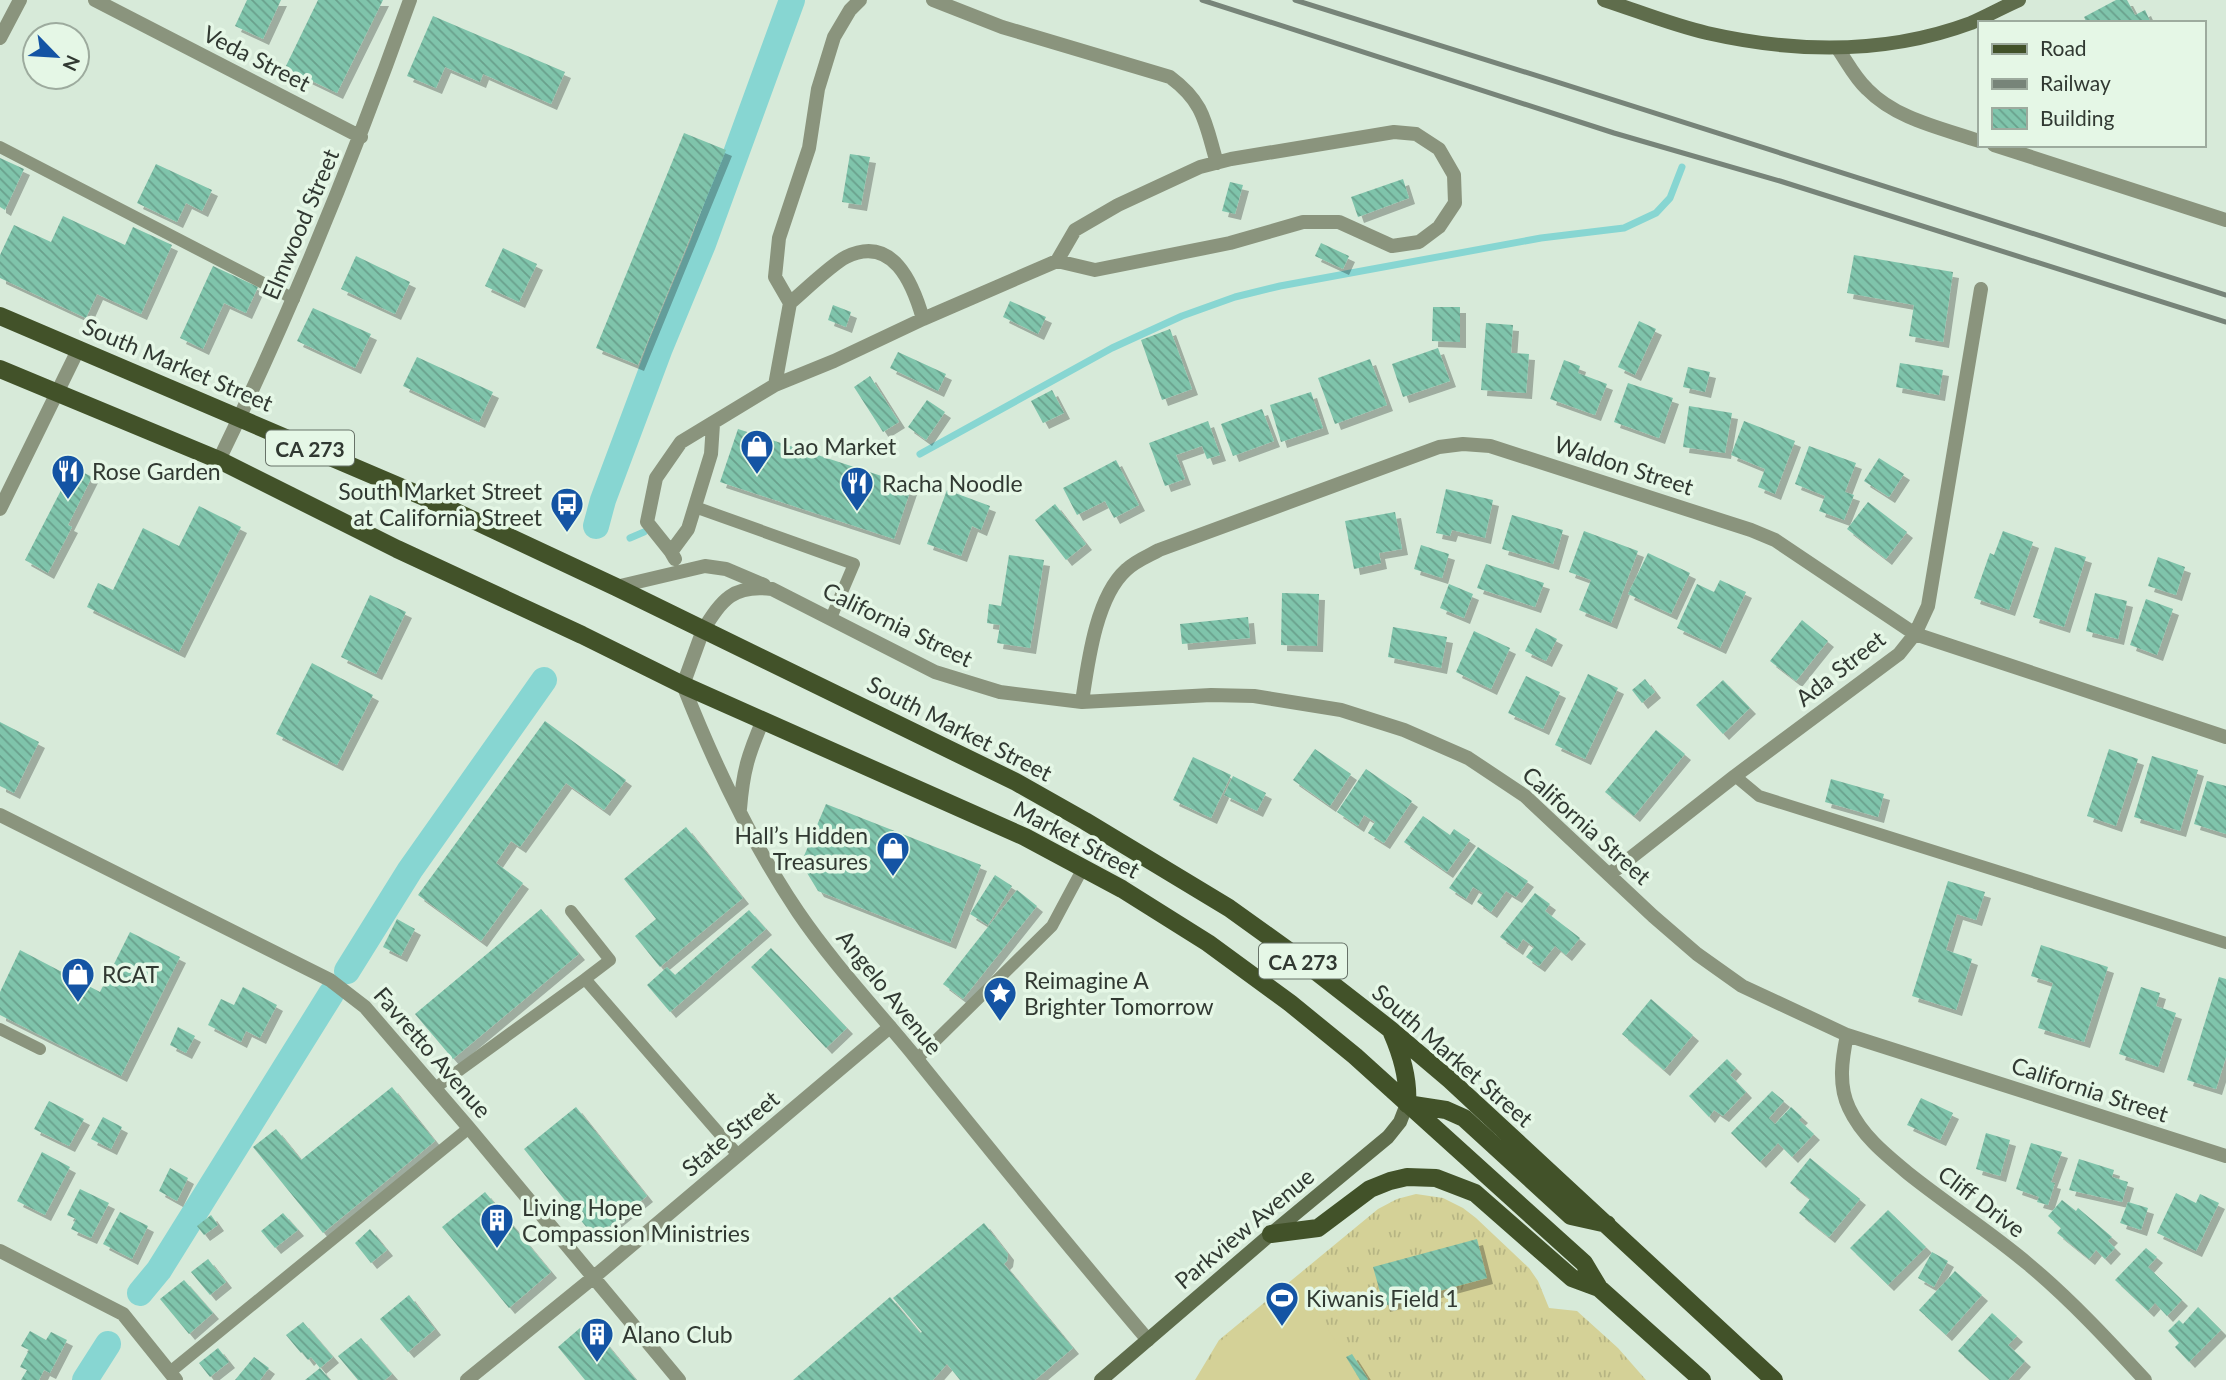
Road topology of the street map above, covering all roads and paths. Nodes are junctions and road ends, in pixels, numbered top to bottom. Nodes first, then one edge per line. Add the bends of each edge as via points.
1 (20, 0) edge
2 (95, 0) edge
3 (410, 0) edge
4 (860, 0) edge
5 (933, 0) edge
6 (1605, 0) edge
7 (2019, 0) edge
8 (0, 38) edge
9 (1838, 49) junction
10 (361, 137) junction
11 (1978, 141) edge
12 (0, 147) edge
13 (2000, 147) edge
14 (1217, 163) junction
15 (2226, 220) edge
16 (1057, 261) junction
17 (1981, 289) dead end
18 (294, 299) junction
19 (790, 303) junction
20 (0, 316) edge
21 (923, 319) junction
22 (79, 348) junction
23 (0, 369) edge
24 (775, 385) junction
25 (57, 393) junction
26 (240, 417) junction
27 (713, 424) junction
28 (219, 460) junction
29 (695, 507) junction
30 (0, 509) edge
31 (671, 552) junction
32 (681, 572) junction
33 (616, 587) junction
34 (772, 589) junction
35 (831, 618) junction
36 (703, 630) junction
37 (1915, 634) junction
38 (683, 685) junction
39 (1082, 702) junction
40 (763, 720) junction
41 (2226, 737) edge
42 (1735, 776) junction
43 (740, 811) junction
44 (0, 815) edge
45 (1083, 868) junction
46 (1610, 874) junction
47 (571, 911) dead end
48 (2226, 943) edge
49 (585, 979) junction
50 (891, 1027) junction
51 (0, 1029) edge
52 (1391, 1030) junction
53 (1847, 1035) junction
54 (40, 1049) dead end
55 (917, 1059) junction
56 (435, 1088) junction
57 (1407, 1104) junction
58 (469, 1128) junction
59 (738, 1155) junction
60 (2226, 1156) edge
61 (1607, 1224) junction
62 (1271, 1234) junction
63 (0, 1251) edge
64 (594, 1278) junction
65 (1599, 1288) junction
66 (1148, 1340) junction
67 (173, 1376) edge
68 (467, 1380) edge
69 (679, 1380) edge
70 (1101, 1380) edge
71 (1702, 1380) edge
72 (1774, 1380) edge
73 (2145, 1380) edge

1 - 8 street
2 - 10 street, Veda Street
3 - 10 street, Elmwood Street
4 - 19 street via 834,37 818,89 809,148 779,238 775,277
5 - 14 street via 1014,30 1170,77 1201,109
6 - 9 main road via 1705,32
7 - 9 main road via 1971,22 1917,38
9 - 11 street via 1865,87 1892,108
10 - 18 street, Elmwood Street
12 - 18 lane
13 - 15 street
14 - 16 street via 1152,189 1075,230
14 - 16 street via 1394,132 1416,134 1439,149 1454,175 1455,203 1439,227 1419,242 1391,246 1339,222 1303,222 1230,243 1095,270
16 - 21 street
17 - 37 street, Ada Street via 1928,606
18 - 26 street, Elmwood Street
19 - 21 street via 846,257 868,251 901,267 915,291
19 - 24 street
20 - 22 main road, South Market Street / CA 273
21 - 24 street
22 - 25 street
22 - 26 main road, South Market Street / CA 273
23 - 25 main road, CA 273
24 - 27 street
25 - 28 main road, CA 273
25 - 30 street
26 - 28 street, Elmwood Street
26 - 33 main road, South Market Street / CA 273
27 - 29 street via 711,454
27 - 31 street via 681,442 656,478 647,522
28 - 38 main road, CA 273
29 - 31 street via 688,529
29 - 35 lane via 854,564
31 - 32 street
32 - 33 street, California Street
32 - 34 street, California Street via 716,567
33 - 36 main road, South Market Street / CA 273
34 - 35 street, California Street
34 - 36 street via 733,593
35 - 39 street, California Street via 935,672 976,687
36 - 38 street
36 - 52 main road, South Market Street / CA 273 via 1016,782 1085,821 1229,908
37 - 39 street, Waldon Street via 1774,540 1751,530 1490,446 1463,444 1439,447 1158,550 1127,568 1102,605
37 - 41 street, Waldon Street
37 - 42 street, Ada Street via 1899,654
38 - 40 main road, Market Street / CA 273
38 - 43 street, Angelo Avenue
39 - 46 street, California Street via 1254,696 1375,719 1458,753 1497,775
40 - 43 street via 742,775
40 - 45 main road, Market Street / CA 273 via 1025,837
42 - 46 street, Ada Street
42 - 48 lane via 1759,796
43 - 50 street, Angelo Avenue via 799,913
44 - 56 street, Favretto Avenue via 330,980 365,1007
45 - 55 lane via 1052,926
45 - 57 main road, Market Street / CA 273 via 1176,922 1249,972 1354,1055
46 - 53 street, California Street via 1719,971
47 - 49 lane via 610,960
49 - 56 lane
49 - 59 lane
50 - 55 street, Angelo Avenue
50 - 59 street, State Street
51 - 54 lane
52 - 57 main road via 1405,1073
52 - 61 main road, South Market Street / CA 273
53 - 60 street, California Street
53 - 73 street, Cliff Drive via 1842,1059 1848,1107 1877,1147 2031,1266
55 - 66 street, Angelo Avenue
56 - 58 street, Favretto Avenue
57 - 61 main road via 1464,1118 1571,1216
57 - 62 main road, Parkview Avenue via 1388,1137
57 - 65 main road, CA 273 via 1584,1263
58 - 64 street, Favretto Avenue
58 - 67 lane
59 - 64 street, State Street
61 - 72 main road, South Market Street / CA 273
62 - 65 main road via 1318,1228 1370,1189 1390,1181 1436,1178 1475,1193 1572,1278
62 - 66 main road, Parkview Avenue
63 - 67 street via 123,1314
64 - 68 street, State Street
64 - 69 street, Favretto Avenue
65 - 71 main road, CA 273
66 - 70 main road, Parkview Avenue

